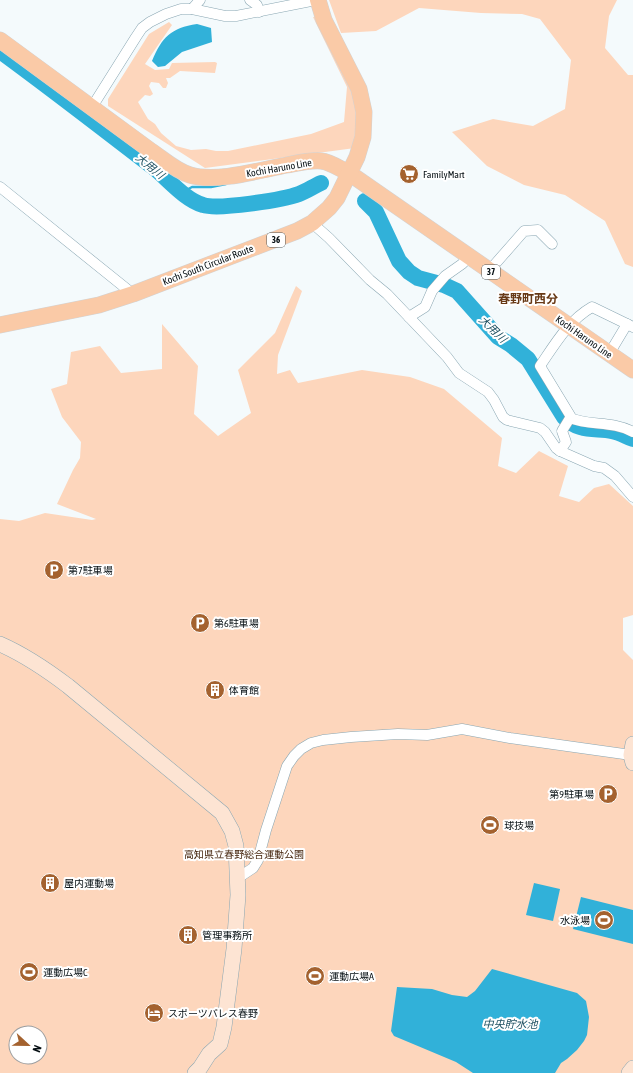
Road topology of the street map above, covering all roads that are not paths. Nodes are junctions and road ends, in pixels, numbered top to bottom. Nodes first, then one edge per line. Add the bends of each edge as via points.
1 (200, 0) edge
2 (250, 0) edge
3 (317, 0) edge
4 (192, 8) junction
5 (259, 12) junction
6 (0, 40) edge
7 (92, 108) junction
8 (349, 173) junction
9 (0, 187) edge
10 (312, 223) junction
11 (552, 244) dead end
12 (469, 257) junction
13 (489, 271) junction
14 (133, 294) junction
15 (409, 317) junction
16 (0, 325) edge
17 (630, 325) edge
18 (568, 326) junction
19 (609, 354) junction
20 (633, 370) edge
21 (568, 421) junction
22 (633, 432) edge
23 (560, 451) junction
24 (633, 497) edge
25 (0, 644) edge
26 (632, 754) edge
27 (238, 878) junction
28 (633, 1068) edge
29 (194, 1073) edge
30 (629, 1073) edge

1 - 4 street
2 - 5 street via 257,5
3 - 5 street
3 - 8 main road, Kochi South Circular Route / 36 via 324,20 359,89 364,112 363,137 358,157
4 - 5 street via 225,16
4 - 7 street via 174,11 142,28
6 - 7 main road, Kochi Haruno Line / 37
7 - 8 main road, Kochi Haruno Line / 37 via 189,175 204,178 229,176 307,161 333,164
8 - 10 main road, Kochi South Circular Route / 36 via 338,198
8 - 12 main road, Kochi Haruno Line / 37
9 - 14 street
10 - 14 main road, Kochi South Circular Route / 36
10 - 15 street
11 - 13 street via 538,230 524,231
12 - 13 main road, Kochi Haruno Line / 37
12 - 15 street via 445,276 432,291 425,307
13 - 18 main road, Kochi Haruno Line / 37
14 - 16 main road, Kochi South Circular Route / 36 via 98,305
15 - 23 street via 459,372 488,392 503,417 540,428
17 - 18 street via 592,307
17 - 19 street
18 - 19 main road, Kochi Haruno Line / 37
18 - 21 street via 540,366 571,416
19 - 20 main road, Kochi Haruno Line / 37
21 - 22 street via 619,426
21 - 23 street via 562,431 566,439
23 - 24 street via 604,468
25 - 27 street via 17,652 68,686 222,813 232,831 236,846
26 - 27 street via 462,729 428,735 398,734 311,743 301,749 287,766 258,860 253,868
27 - 29 street via 234,949 224,1027 220,1044
28 - 30 street

